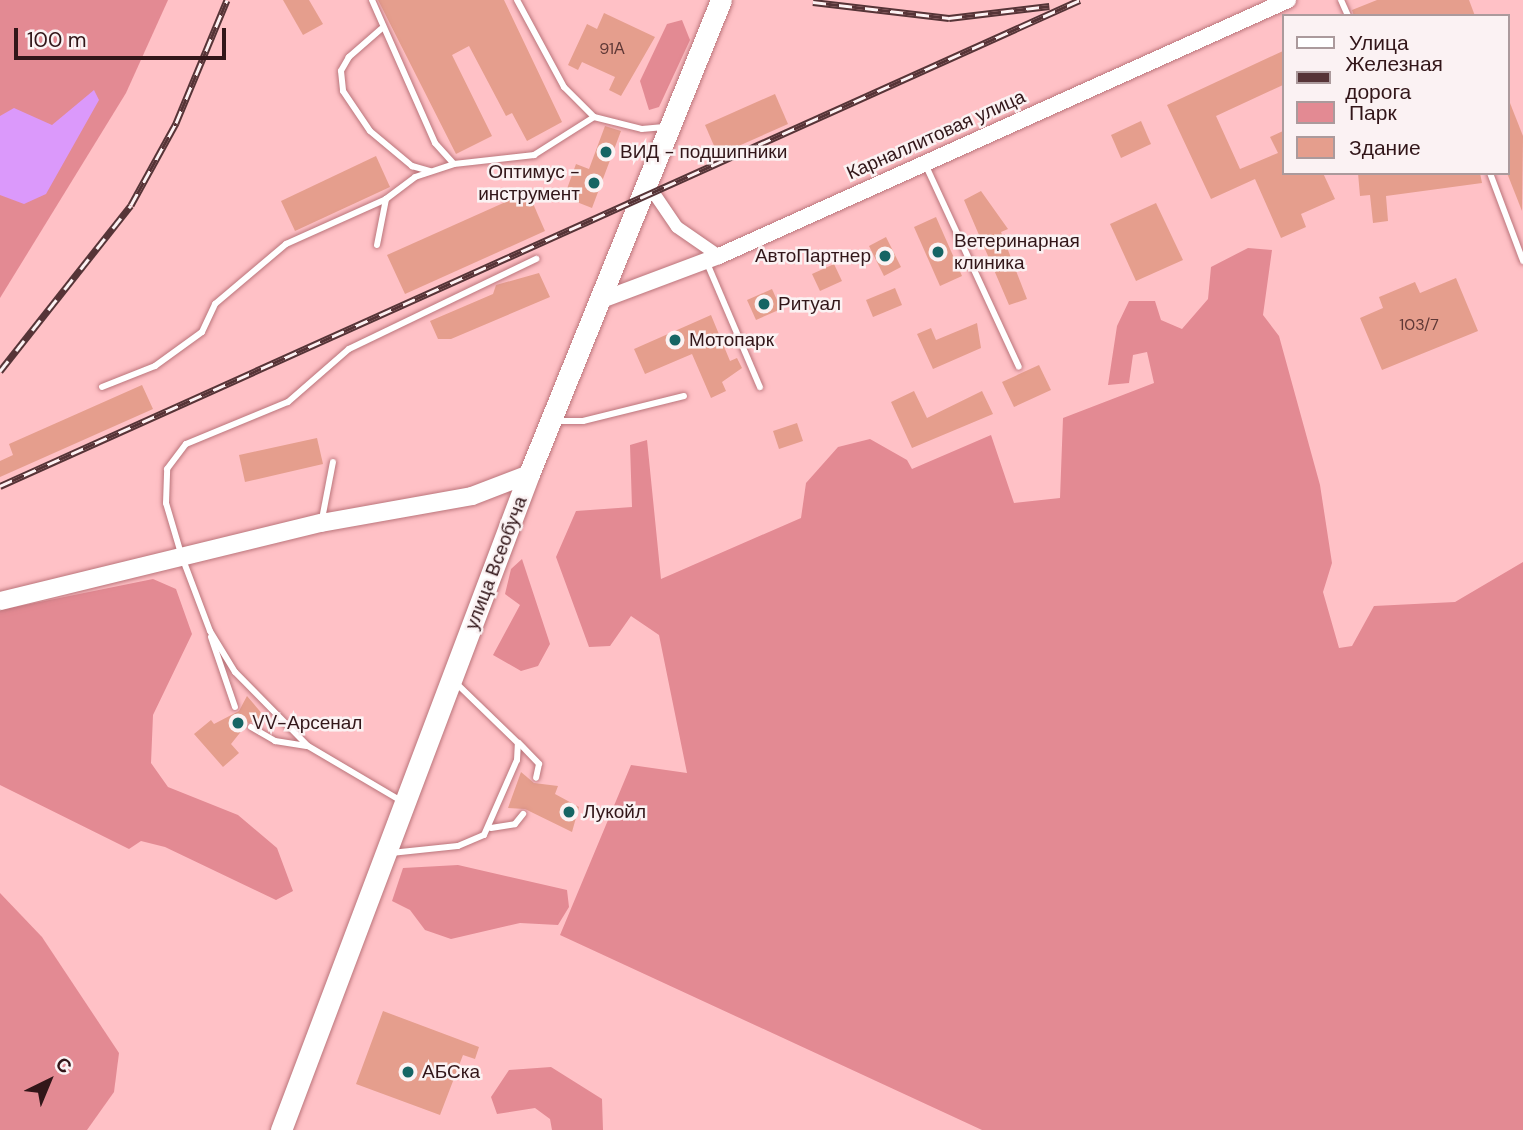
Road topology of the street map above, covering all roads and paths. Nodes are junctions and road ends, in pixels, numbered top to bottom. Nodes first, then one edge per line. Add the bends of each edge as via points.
1 (372, 0) edge
2 (517, 0) edge
3 (722, 0) edge
4 (1288, 0) edge
5 (381, 29) junction
6 (594, 117) junction
7 (670, 126) junction
8 (454, 164) junction
9 (925, 164) junction
10 (433, 171) junction
11 (1491, 175) edge
12 (646, 182) junction
13 (386, 200) junction
14 (377, 245) dead end
15 (712, 258) junction
16 (536, 259) dead end
17 (1523, 261) edge
18 (599, 301) junction
19 (1019, 367) dead end
20 (102, 387) dead end
21 (760, 387) dead end
22 (684, 396) dead end
23 (551, 421) junction
24 (332, 462) dead end
25 (529, 474) junction
26 (321, 523) junction
27 (182, 557) junction
28 (0, 601) edge
29 (210, 631) junction
30 (452, 679) junction
31 (235, 707) dead end
32 (251, 727) dead end
33 (518, 743) junction
34 (308, 746) junction
35 (536, 778) dead end
36 (404, 803) junction
37 (523, 814) dead end
38 (491, 828) junction
39 (385, 853) junction
40 (281, 1130) edge

1 - 5 lane
2 - 6 lane via 564,87
3 - 7 main road, улица Всеобуча
4 - 9 street, Карналлитовая улица
5 - 8 lane via 444,160
5 - 10 lane via 349,57 341,71 343,91 370,131 412,166
6 - 7 lane via 642,129
6 - 8 lane via 534,155
7 - 12 main road, улица Всеобуча
8 - 10 lane
9 - 15 street, Карналлитовая улица
9 - 19 lane
10 - 13 lane
11 - 17 lane
12 - 15 street via 677,227
12 - 18 main road, улица Всеобуча
13 - 14 lane
13 - 20 lane via 286,244 215,304 202,332 155,366
15 - 18 street, Карналлитовая улица
15 - 21 lane
16 - 27 lane via 349,349 288,402 186,444 167,469 166,503
18 - 23 main road, улица Всеобуча
22 - 23 lane via 583,421
23 - 25 main road, улица Всеобуча
24 - 26 lane
25 - 26 main road via 472,496
25 - 30 main road, улица Всеобуча
26 - 27 main road
27 - 28 main road
27 - 29 lane
29 - 31 lane
29 - 34 lane via 235,672
30 - 33 lane
30 - 36 main road, улица Всеобуча
32 - 34 lane via 275,741
33 - 35 lane via 539,764
33 - 38 lane
34 - 36 lane
36 - 39 main road, улица Всеобуча
37 - 38 lane via 515,824
38 - 39 lane via 464,845
39 - 40 main road, улица Всеобуча

